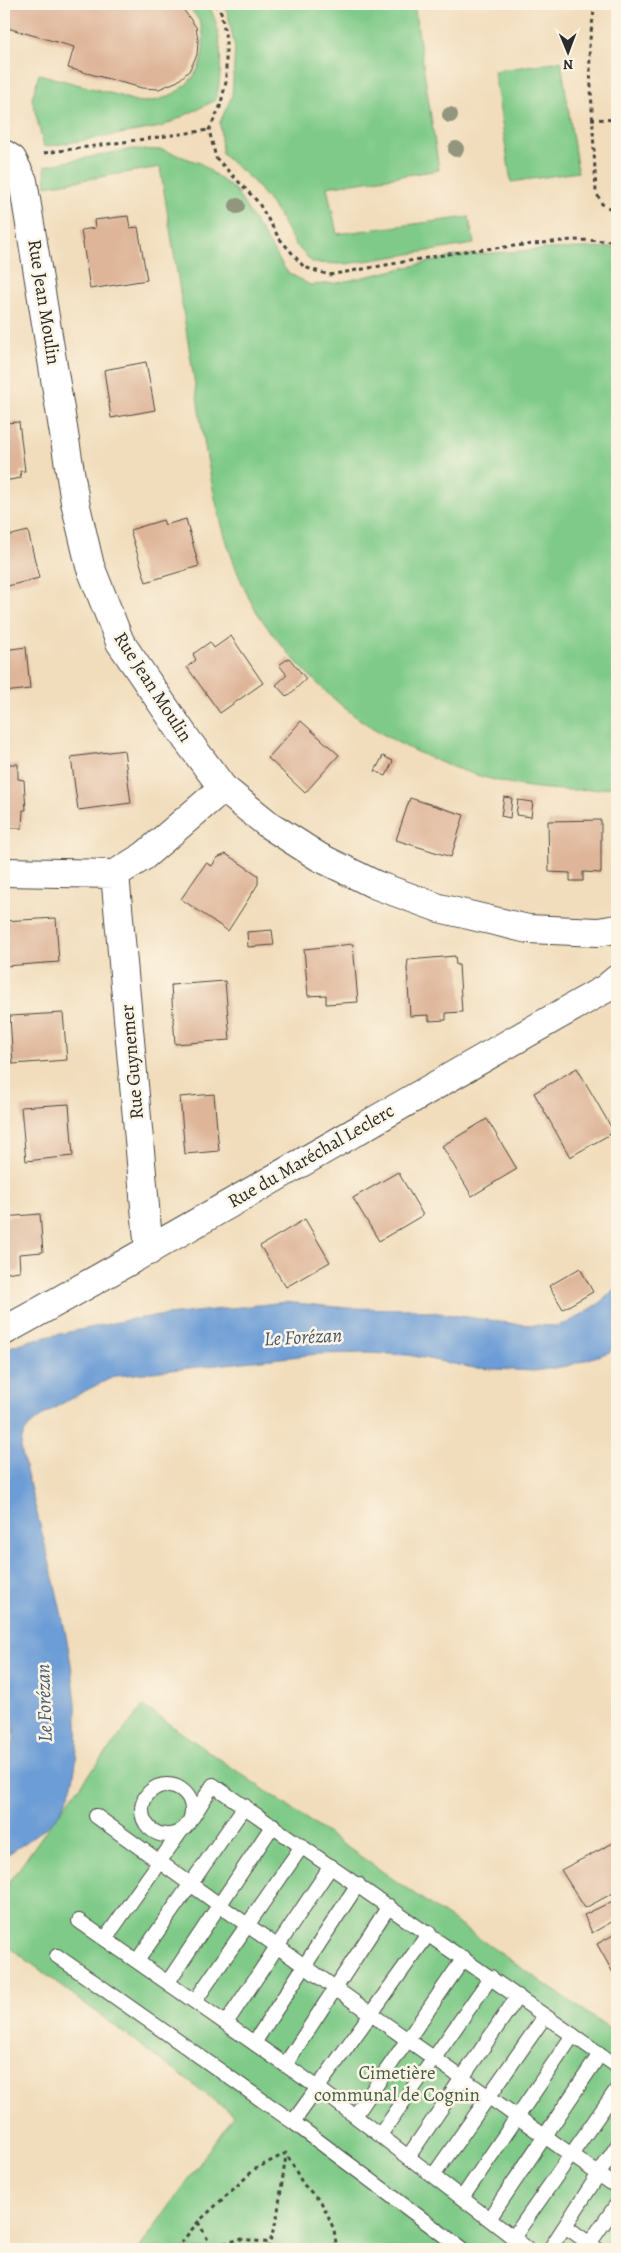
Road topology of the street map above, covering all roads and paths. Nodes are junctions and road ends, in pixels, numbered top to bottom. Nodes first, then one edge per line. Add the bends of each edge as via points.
1 (215, 4) edge
2 (521, 4) edge
3 (574, 4) edge
4 (595, 4) edge
5 (591, 118) junction
6 (617, 120) edge
7 (209, 130) junction
8 (8, 157) edge
9 (617, 212) edge
10 (617, 241) edge
11 (223, 788) junction
12 (4, 872) edge
13 (115, 874) junction
14 (617, 929) edge
15 (617, 979) edge
16 (149, 1251) junction
17 (4, 1331) edge
18 (245, 1806) junction
19 (96, 1816) dead end
20 (192, 1818) junction
21 (273, 1826) junction
22 (181, 1831) junction
23 (302, 1846) junction
24 (160, 1862) junction
25 (331, 1866) junction
26 (191, 1884) junction
27 (358, 1884) junction
28 (220, 1905) junction
29 (389, 1906) junction
30 (79, 1921) dead end
31 (248, 1925) junction
32 (429, 1933) junction
33 (105, 1939) junction
34 (277, 1946) junction
35 (57, 1956) dead end
36 (464, 1958) junction
37 (137, 1961) junction
38 (304, 1966) junction
39 (491, 1977) junction
40 (168, 1982) junction
41 (336, 1988) junction
42 (518, 1996) junction
43 (195, 2001) junction
44 (371, 2014) junction
45 (546, 2016) junction
46 (226, 2023) junction
47 (574, 2035) junction
48 (408, 2040) junction
49 (254, 2042) junction
50 (600, 2054) junction
51 (434, 2058) junction
52 (285, 2064) junction
53 (617, 2066) edge
54 (462, 2078) junction
55 (316, 2086) junction
56 (617, 2089) edge
57 (489, 2097) junction
58 (355, 2116) junction
59 (517, 2117) junction
60 (293, 2122) junction
61 (380, 2135) junction
62 (545, 2136) junction
63 (617, 2146) edge
64 (286, 2153) junction
65 (572, 2155) junction
66 (408, 2157) junction
67 (599, 2174) junction
68 (433, 2176) junction
69 (617, 2187) edge
70 (462, 2198) junction
71 (617, 2204) edge
72 (489, 2219) junction
73 (198, 2222) junction
74 (565, 2226) junction
75 (513, 2238) junction
76 (270, 2243) junction
77 (593, 2246) edge
78 (211, 2248) edge
79 (176, 2249) edge
80 (268, 2249) edge
81 (337, 2249) edge
82 (462, 2249) edge
83 (528, 2249) edge
84 (550, 2249) edge

1 - 7 path via 221,12 226,39 226,82
2 - 3 path
4 - 5 path via 590,46
5 - 6 path
5 - 9 path via 597,197 602,204
7 - 8 path
7 - 10 path via 216,158 258,202 279,238 304,267 329,274 466,251 572,240
8 - 11 street, Rue Jean Moulin via 23,181 75,502 90,566 120,642
11 - 13 street via 144,856
11 - 14 street, Rue Jean Moulin via 269,825 319,857 376,885 439,908 528,929 598,932
12 - 13 street
13 - 16 street, Rue Guynemer
15 - 16 street, Rue du Maréchal Leclerc via 605,989
16 - 17 street, Rue du Maréchal Leclerc
18 - 20 lane via 214,1785
18 - 21 lane
18 - 26 lane
19 - 24 lane
20 - 22 lane
20 - 22 lane via 193,1807 182,1788 172,1784 151,1790 142,1809 150,1829 171,1835
21 - 23 lane
21 - 28 lane
22 - 24 lane
23 - 25 lane
23 - 31 lane
24 - 26 lane
24 - 33 lane
25 - 27 lane
25 - 34 lane
26 - 28 lane
26 - 37 lane
27 - 29 lane
27 - 38 lane
28 - 31 lane
28 - 40 lane
29 - 32 lane
29 - 41 lane
30 - 33 lane
31 - 34 lane
31 - 43 lane
32 - 36 lane
32 - 44 lane
33 - 37 lane
34 - 38 lane
34 - 46 lane
35 - 60 lane
36 - 39 lane
36 - 48 lane
37 - 40 lane
38 - 41 lane
38 - 49 lane
39 - 42 lane
39 - 51 lane
40 - 43 lane
41 - 44 lane
41 - 52 lane
42 - 45 lane
42 - 54 lane
43 - 46 lane
44 - 48 lane
44 - 55 lane
45 - 47 lane
45 - 57 lane
46 - 49 lane
47 - 50 lane
47 - 59 lane
48 - 51 lane
48 - 58 lane
49 - 52 lane
50 - 53 lane
50 - 62 lane
51 - 54 lane
51 - 61 lane
52 - 55 lane
54 - 57 lane
54 - 66 lane
55 - 58 lane
55 - 60 lane
56 - 65 lane
57 - 59 lane
57 - 68 lane
58 - 61 lane
59 - 62 lane
59 - 70 lane
60 - 64 path
60 - 82 lane
61 - 66 lane
62 - 65 lane
62 - 72 lane
63 - 67 lane
64 - 73 path via 255,2168
64 - 76 path via 277,2218
64 - 81 path via 303,2184 321,2202 334,2230
65 - 67 lane
65 - 75 lane
66 - 68 lane
67 - 69 lane
67 - 74 lane
68 - 70 lane
70 - 72 lane
71 - 77 lane
72 - 75 lane
73 - 78 path
73 - 79 path
74 - 77 lane
74 - 84 lane
75 - 83 lane
76 - 78 path via 242,2239
76 - 80 path

